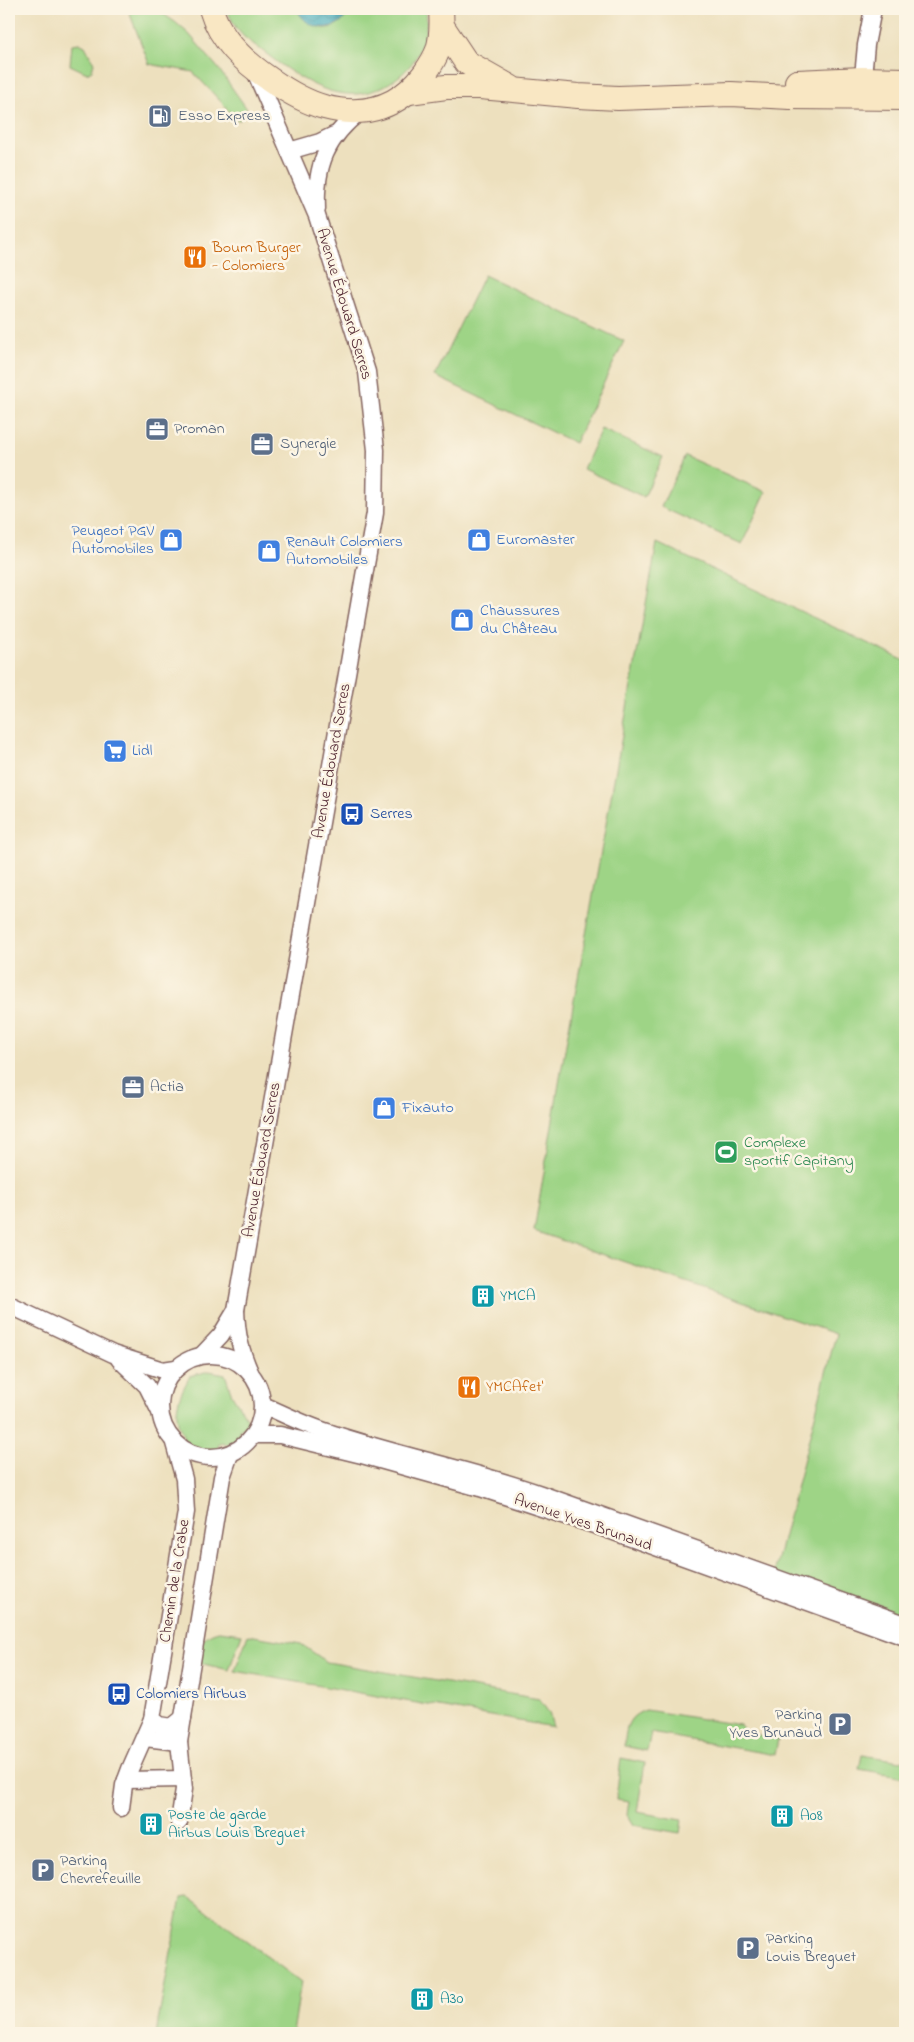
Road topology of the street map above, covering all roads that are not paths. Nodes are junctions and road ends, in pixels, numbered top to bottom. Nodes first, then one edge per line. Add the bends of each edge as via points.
1 (873, 9) edge
2 (208, 13) edge
3 (442, 18) edge
4 (254, 69) junction
5 (905, 80) edge
6 (862, 88) junction
7 (516, 91) junction
8 (409, 92) junction
9 (905, 98) edge
10 (361, 111) junction
11 (334, 135) junction
12 (289, 151) junction
13 (317, 216) junction
14 (9, 1305) edge
15 (236, 1310) junction
16 (113, 1354) junction
17 (202, 1355) junction
18 (176, 1368) junction
19 (250, 1372) junction
20 (263, 1405) junction
21 (160, 1412) junction
22 (254, 1435) junction
23 (174, 1443) junction
24 (230, 1454) junction
25 (905, 1624) edge
26 (905, 1637) edge
27 (183, 1718) junction
28 (152, 1720) junction
29 (145, 1738) junction
30 (179, 1742) junction
31 (183, 1779) junction
32 (126, 1780) junction
33 (121, 1808) dead end
34 (179, 1822) dead end

1 - 6 street
2 - 4 main road via 238,54
3 - 7 main road via 466,62
3 - 8 main road via 434,60
4 - 10 main road via 305,100 325,107
4 - 12 street, Avenue Édouard Serres
5 - 6 main road
6 - 7 main road via 791,83 731,94 618,98
6 - 9 main road
7 - 8 main road via 446,87
8 - 10 main road via 395,102
10 - 11 street, Avenue Édouard Serres
11 - 12 street, Avenue Édouard Serres
11 - 13 street, Avenue Édouard Serres via 317,179
12 - 13 street, Avenue Édouard Serres
13 - 15 street, Avenue Édouard Serres via 367,372 376,444 375,513
14 - 16 street
15 - 17 street, Avenue Édouard Serres
15 - 19 street, Avenue Édouard Serres via 241,1353
16 - 18 street via 164,1370
16 - 21 street via 147,1386
17 - 18 street
17 - 19 street via 220,1355 236,1361
18 - 21 street via 160,1398
19 - 20 street via 262,1393
20 - 22 street via 261,1421
20 - 25 street, Avenue Yves Brunaud via 332,1434 541,1494
21 - 23 street via 163,1426
22 - 24 street
22 - 26 street, Avenue Yves Brunaud via 280,1435 480,1488 603,1528
23 - 24 street via 204,1458
23 - 28 street, Chemin de la Crabe via 184,1479 186,1512
24 - 27 street, Chemin de la Crabe via 222,1477
27 - 28 street via 172,1727
27 - 30 street, Chemin de la Crabe
28 - 29 street, Chemin de la Crabe
29 - 30 street
29 - 32 street, Chemin de la Crabe
30 - 31 street, Chemin de la Crabe
31 - 32 street
31 - 34 street, Chemin de la Crabe via 184,1796
32 - 33 street, Chemin de la Crabe

